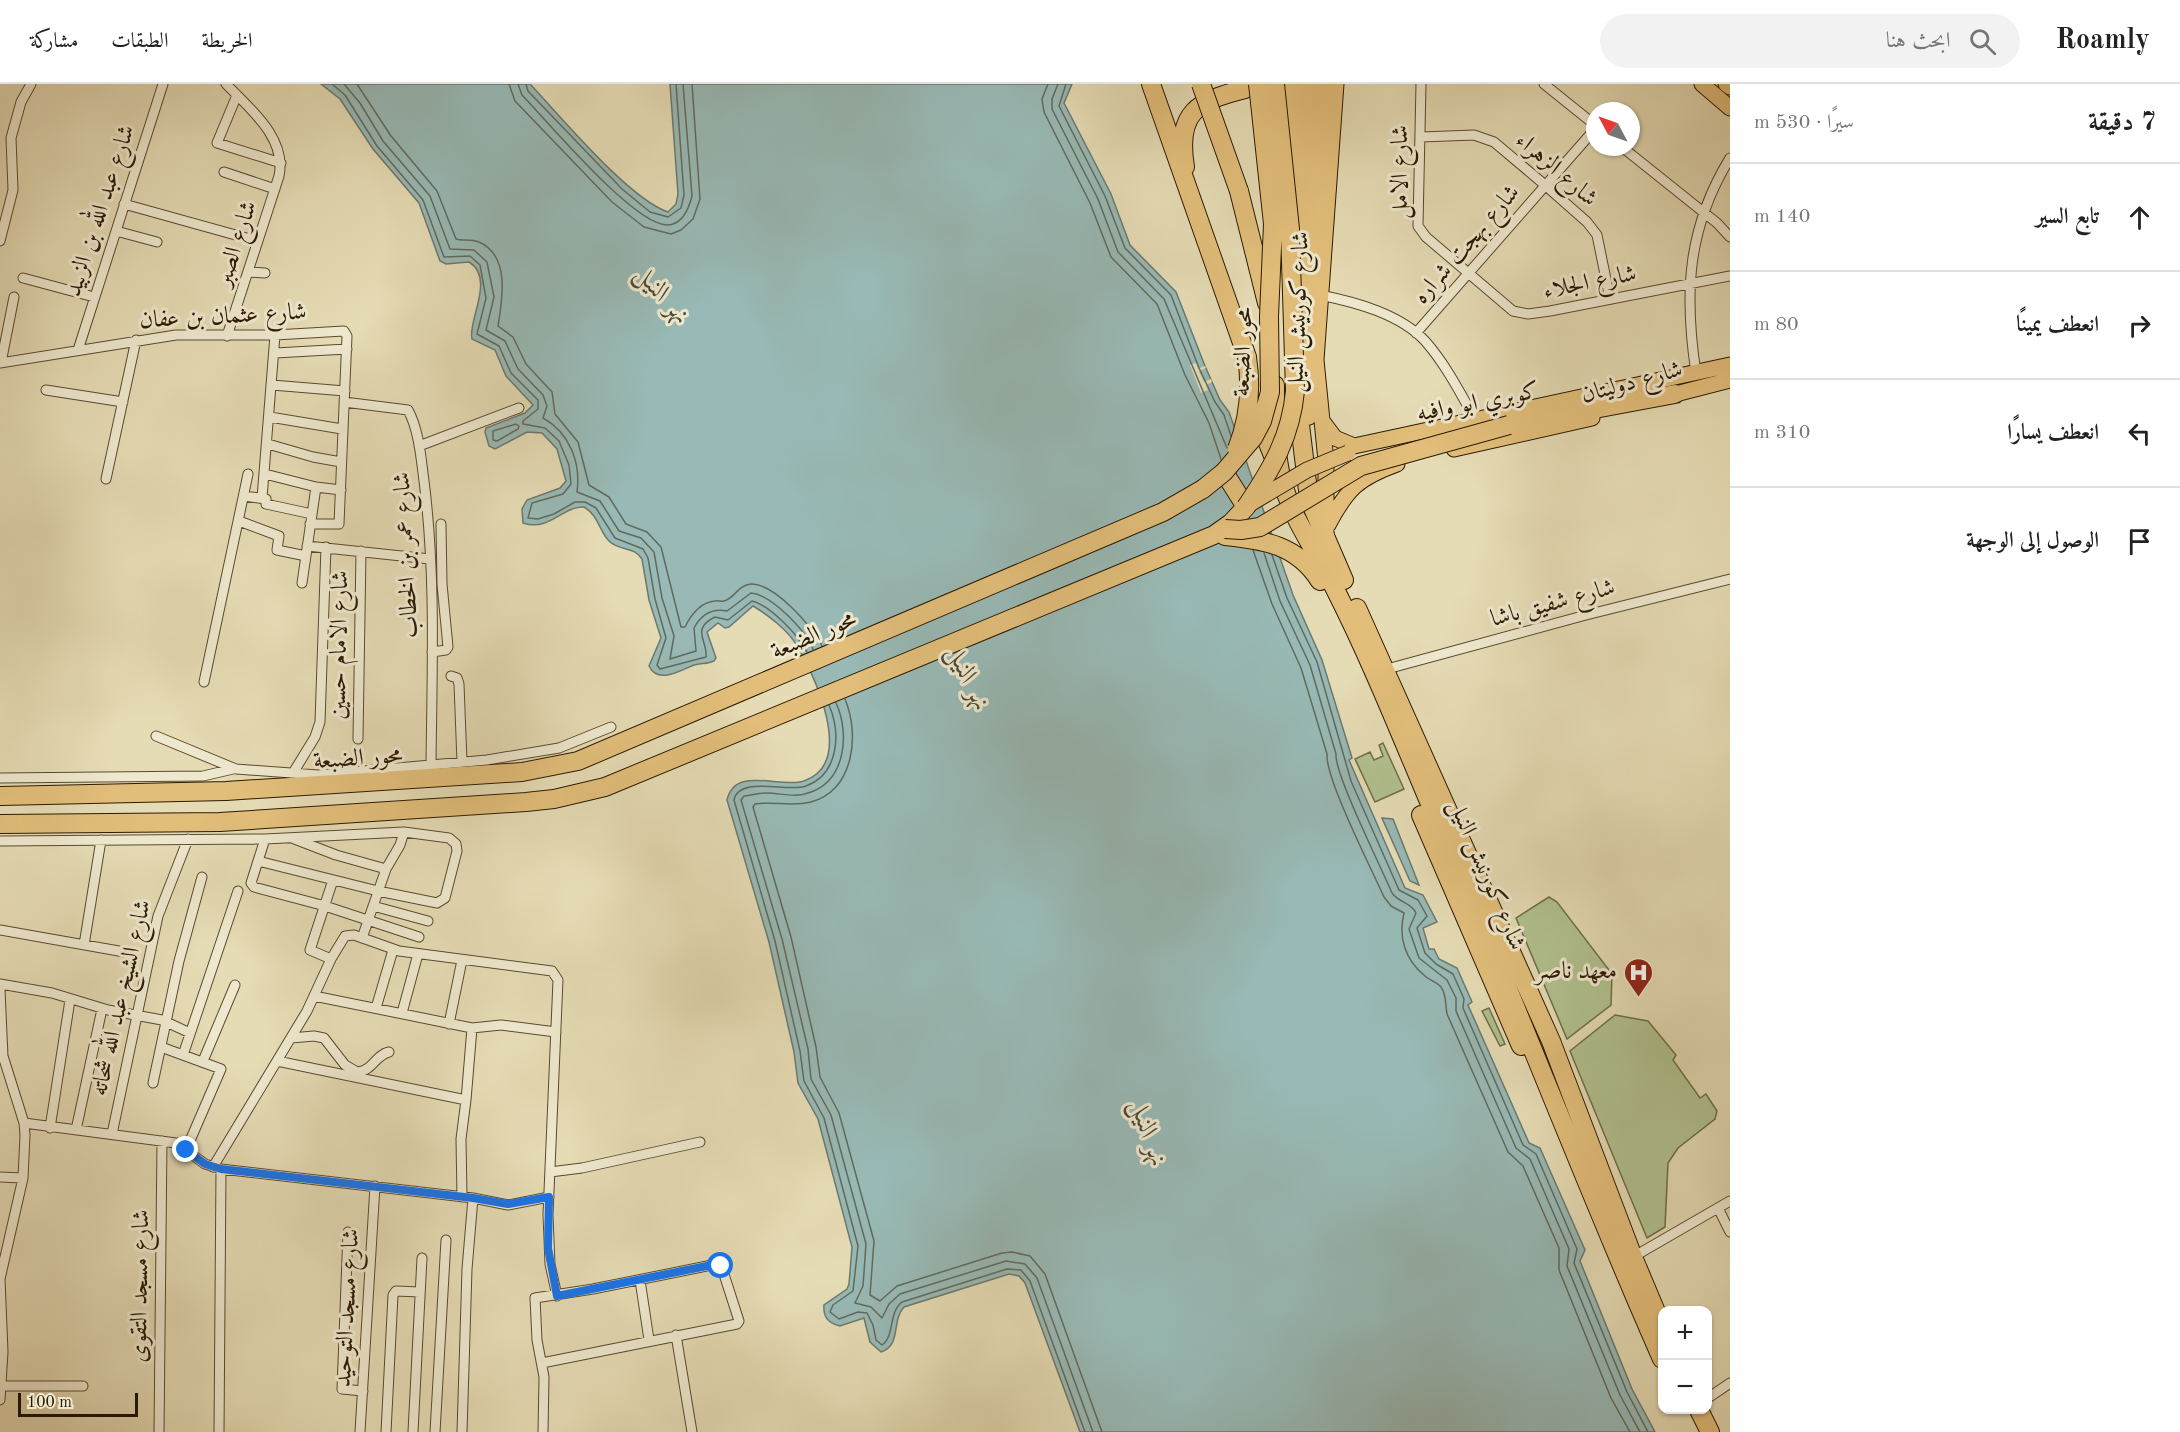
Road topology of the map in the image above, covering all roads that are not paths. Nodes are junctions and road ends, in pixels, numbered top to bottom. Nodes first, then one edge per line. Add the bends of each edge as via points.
1 (31, 84) edge
2 (163, 84) edge
3 (226, 84) edge
4 (1149, 84) edge
5 (1201, 84) edge
6 (1228, 84) edge
7 (1323, 84) edge
8 (1336, 84) edge
9 (1421, 84) edge
10 (1544, 84) edge
11 (1702, 84) edge
12 (1726, 84) edge
13 (1291, 86) edge
14 (1252, 87) edge
15 (1730, 87) edge
16 (237, 95) junction
17 (1730, 108) edge
18 (1586, 119) edge
19 (1421, 137) junction
20 (1586, 137) edge
21 (1633, 156) edge
22 (1730, 158) edge
23 (281, 163) junction
24 (224, 172) dead end
25 (1545, 185) junction
26 (275, 189) junction
27 (124, 204) junction
28 (1192, 204) junction
29 (1704, 213) junction
30 (116, 231) junction
31 (1730, 237) edge
32 (0, 241) edge
33 (157, 242) dead end
34 (257, 242) junction
35 (248, 272) junction
36 (265, 273) dead end
37 (1469, 275) junction
38 (1730, 276) edge
39 (23, 278) dead end
40 (1689, 284) junction
41 (1320, 295) junction
42 (14, 297) dead end
43 (94, 297) junction
44 (1610, 299) junction
45 (1269, 316) junction
46 (1416, 333) junction
47 (275, 335) junction
48 (227, 336) junction
49 (136, 340) junction
50 (347, 349) junction
51 (78, 350) junction
52 (274, 353) junction
53 (1, 363) edge
54 (1730, 365) edge
55 (1696, 373) junction
56 (1730, 373) edge
57 (1730, 380) edge
58 (272, 385) junction
59 (46, 390) dead end
60 (345, 391) junction
61 (1675, 394) junction
62 (123, 402) junction
63 (344, 402) junction
64 (519, 408) dead end
65 (270, 417) junction
66 (1322, 421) junction
67 (1476, 421) junction
68 (342, 429) junction
69 (268, 444) junction
70 (419, 446) junction
71 (341, 462) junction
72 (1224, 472) junction
73 (248, 474) dead end
74 (265, 474) junction
75 (106, 479) dead end
76 (1282, 481) junction
77 (316, 487) junction
78 (340, 490) junction
79 (244, 495) junction
80 (262, 498) junction
81 (1246, 507) junction
82 (1314, 512) junction
83 (311, 519) junction
84 (239, 521) junction
85 (441, 524) dead end
86 (1220, 532) junction
87 (1326, 534) junction
88 (326, 547) junction
89 (306, 551) junction
90 (361, 551) junction
91 (430, 559) junction
92 (1730, 579) edge
93 (302, 583) dead end
94 (432, 652) junction
95 (1387, 669) junction
96 (451, 676) dead end
97 (204, 682) dead end
98 (611, 727) dead end
99 (156, 736) dead end
100 (358, 739) dead end
101 (462, 762) junction
102 (431, 765) junction
103 (236, 769) junction
104 (293, 773) junction
105 (0, 778) edge
106 (0, 796) edge
107 (0, 824) edge
108 (404, 832) junction
109 (290, 837) junction
110 (188, 839) junction
111 (265, 839) junction
112 (101, 840) junction
113 (0, 841) edge
114 (258, 861) junction
115 (386, 869) junction
116 (202, 877) dead end
117 (333, 880) junction
118 (238, 891) dead end
119 (378, 891) junction
120 (325, 906) junction
121 (373, 906) junction
122 (367, 921) junction
123 (428, 921) dead end
124 (0, 930) edge
125 (419, 937) dead end
126 (362, 938) junction
127 (84, 945) junction
128 (393, 950) junction
129 (130, 952) dead end
130 (418, 954) junction
131 (331, 959) junction
132 (462, 960) junction
133 (0, 984) edge
134 (235, 986) dead end
135 (0, 990) edge
136 (314, 996) junction
137 (70, 1000) junction
138 (0, 1003) edge
139 (1527, 1007) junction
140 (376, 1008) junction
141 (102, 1009) junction
142 (402, 1013) junction
143 (136, 1016) junction
144 (166, 1022) junction
145 (449, 1024) junction
146 (472, 1028) junction
147 (556, 1032) junction
148 (190, 1033) junction
149 (291, 1038) junction
150 (1551, 1041) junction
151 (160, 1047) junction
152 (1533, 1048) junction
153 (389, 1052) dead end
154 (183, 1055) junction
155 (203, 1061) junction
156 (277, 1061) junction
157 (153, 1083) dead end
158 (466, 1100) junction
159 (1555, 1104) junction
160 (24, 1122) junction
161 (50, 1128) junction
162 (76, 1130) junction
163 (112, 1134) junction
164 (162, 1141) junction
165 (700, 1142) dead end
166 (186, 1150) junction
167 (217, 1168) junction
168 (550, 1172) junction
169 (0, 1177) edge
170 (23, 1178) junction
171 (375, 1186) junction
172 (462, 1197) junction
173 (549, 1197) junction
174 (473, 1198) junction
175 (1730, 1201) edge
176 (1718, 1208) junction
177 (348, 1232) dead end
178 (1730, 1232) edge
179 (446, 1240) dead end
180 (1633, 1257) junction
181 (422, 1258) dead end
182 (0, 1279) edge
183 (640, 1280) junction
184 (420, 1292) junction
185 (557, 1296) junction
186 (1658, 1316) edge
187 (676, 1335) junction
188 (650, 1340) junction
189 (1658, 1350) edge
190 (2, 1351) edge
191 (542, 1363) junction
192 (1730, 1383) edge
193 (1, 1386) edge
194 (83, 1386) dead end
195 (363, 1391) junction
196 (1712, 1395) edge
197 (0, 1400) edge
198 (1687, 1414) edge
199 (1701, 1414) edge
200 (159, 1432) edge
201 (219, 1432) edge
202 (360, 1432) edge
203 (386, 1432) edge
204 (413, 1432) edge
205 (435, 1432) edge
206 (462, 1432) edge
207 (543, 1432) edge
208 (692, 1432) edge
209 (1696, 1432) edge
210 (1710, 1432) edge

1 - 32 street via 21,102 11,138 13,190
2 - 27 street, شارع عبد الله بن الزبيد
3 - 16 street
4 - 28 highway via 1167,123 1169,141
4 - 76 main road, شارع كورنيش النيل via 1150,100 1246,380 1259,429
5 - 45 highway, bridge via 1239,191
6 - 14 main road
7 - 82 highway via 1306,277 1309,448 1317,495
8 - 41 main road, شارع كورنيش النيل
9 - 19 street, شارع الامل
10 - 18 street
11 - 17 main road
12 - 15 main road
13 - 14 main road
13 - 76 highway, شارع كورنيش النيل via 1281,184 1275,338 1275,417
13 - 81 highway, محور الضبعة, bridge via 1295,391 1281,450
13 - 82 highway, شارع كورنيش النيل via 1300,150 1292,331 1302,456
14 - 28 highway via 1212,98 1197,108 1186,126 1183,139
14 - 45 highway, محور الضبعة, bridge via 1273,224
16 - 23 street via 272,135
16 - 23 street via 217,143
19 - 25 street, شارع الزهراء via 1474,135 1494,142
19 - 37 street, شارع الامل via 1418,226
20 - 25 street, شارع بهجت شراره
21 - 29 street
22 - 29 street
23 - 26 street, شارع الصبر
24 - 26 street
25 - 37 street, شارع بهجت شراره
25 - 44 street, شارع الزهراء via 1597,235
26 - 34 street, شارع الصبر
27 - 30 street, شارع عبد الله بن الزبيد
27 - 34 street
28 - 72 highway, bridge via 1240,335 1250,376 1243,433
29 - 31 street
29 - 40 street
30 - 33 street
30 - 43 street, شارع عبد الله بن الزبيد
34 - 35 street, شارع الصبر
35 - 36 street
35 - 48 street, شارع الصبر
37 - 44 street, شارع الجلاء via 1520,314
37 - 46 street, شارع بهجت شراره
38 - 40 street, شارع الجلاء
39 - 43 street
40 - 44 street, شارع الجلاء
40 - 55 street via 1689,325
41 - 46 street via 1371,309
41 - 66 main road, شارع كورنيش النيل via 1316,360
42 - 53 street
43 - 51 street, شارع عبد الله بن الزبيد
45 - 72 highway, محور الضبعة, bridge via 1271,383 1266,412 1253,438
46 - 67 street via 1448,372
47 - 48 street, شارع عثمان بن عفان
47 - 50 street, شارع عثمان بن عفان via 341,331 348,336
47 - 52 street
48 - 49 street, شارع عثمان بن عفان via 176,335
49 - 51 street, شارع عثمان بن عفان
49 - 62 street
50 - 52 street
50 - 60 street
51 - 53 street, شارع عثمان بن عفان
52 - 58 street
54 - 55 main road, شارع دوليتان
55 - 67 main road, شارع دوليتان
56 - 81 main road, كوبري ابو وافيه, bridge via 1348,453 1307,470
57 - 61 main road, شارع دوليتان
58 - 60 street
58 - 65 street
59 - 62 street
60 - 63 street
61 - 86 highway, bridge via 1509,425 1361,466 1260,527
61 - 87 main road, شارع دوليتان via 1610,414 1414,458 1376,471 1348,490
62 - 75 street
63 - 68 street
63 - 70 street, شارع عمر بن الخطاب via 408,410
64 - 70 street
65 - 68 street
65 - 69 street
66 - 67 main road, شارع دوليتان via 1335,438 1354,446
66 - 87 main road, شارع كورنيش النيل
68 - 71 street
69 - 71 street
69 - 74 street
70 - 91 street, شارع عمر بن الخطاب
71 - 78 street
72 - 81 highway
72 - 106 highway, محور الضبعة, bridge via 1163,512 578,761 522,772 226,791
73 - 79 street
74 - 77 street
74 - 80 street
76 - 139 highway, شارع كورنيش النيل via 1295,515 1346,611
77 - 78 street
77 - 83 street
78 - 83 street via 339,524
79 - 80 street
79 - 84 street
80 - 83 street via 266,504
81 - 86 highway, محور الضبعة
82 - 87 highway, شارع كورنيش النيل
83 - 89 street
84 - 89 street via 279,536 277,550
84 - 97 street
85 - 94 street via 448,647 446,651
86 - 107 highway via 639,774 582,793 526,802 220,822
86 - 159 highway via 1282,546 1303,559 1320,580 1513,1031
87 - 95 highway, شارع كورنيش النيل
88 - 89 street
88 - 90 street
88 - 104 street via 320,722
89 - 93 street
90 - 91 street
90 - 100 street, شارع الامام حسين
91 - 94 street, شارع عمر بن الخطاب
92 - 95 street, شارع شفيق باشا
94 - 102 street, شارع عمر بن الخطاب
95 - 139 highway, شارع كورنيش النيل
96 - 101 street via 459,684
98 - 101 street via 559,748
99 - 103 street
101 - 102 street
102 - 104 street via 318,775
103 - 104 street
103 - 105 street via 203,776
108 - 109 street
108 - 115 street
108 - 119 street via 440,836 456,844 445,898 437,903
109 - 111 street
109 - 115 street
110 - 111 street
110 - 112 street
110 - 143 street, شارع الشيخ عبد الله شحاته via 158,916
111 - 114 street
112 - 113 street
112 - 127 street
114 - 117 street
114 - 120 street via 253,886
115 - 119 street
116 - 144 street
117 - 119 street
117 - 120 street
118 - 148 street
119 - 121 street
120 - 122 street
120 - 131 street via 310,951
121 - 122 street
121 - 123 street
122 - 125 street
122 - 126 street
124 - 127 street
126 - 128 street
126 - 131 street via 345,936
127 - 129 street
128 - 130 street
128 - 140 street
130 - 132 street
130 - 142 street
131 - 136 street
132 - 145 street
132 - 147 street via 555,972
133 - 137 street
134 - 155 street
135 - 138 street
136 - 140 street
136 - 149 street
137 - 141 street
137 - 161 street
138 - 160 street via 3,1056
139 - 150 highway, شارع كورنيش النيل
139 - 152 highway, شارع كورنيش النيل
140 - 142 street
141 - 143 street
141 - 162 street
142 - 145 street
143 - 144 street
143 - 163 street, شارع الشيخ عبد الله شحاته
144 - 148 street
144 - 151 street
145 - 146 street
146 - 147 street via 501,1025
146 - 158 street
147 - 168 street
148 - 154 street
149 - 153 street via 324,1038 345,1065 357,1072 365,1071
149 - 156 street
150 - 152 highway via 1539,1041
150 - 180 highway, شارع كورنيش النيل
151 - 154 street
151 - 157 street
152 - 159 highway, شارع كورنيش النيل
154 - 155 street
155 - 166 street via 219,1068 221,1073
156 - 158 street
156 - 167 street
158 - 172 street via 461,1139
159 - 189 highway, شارع كورنيش النيل
160 - 161 street
160 - 170 street
161 - 162 street
162 - 163 street
163 - 164 street
164 - 166 street via 176,1143
164 - 200 street, شارع مسجد التقوى
165 - 168 street
166 - 167 street
167 - 171 street
167 - 201 street
168 - 173 street
169 - 170 street
170 - 182 street
171 - 172 street
171 - 195 street, شارع مسجد التوحيد
172 - 174 street
173 - 174 street via 508,1204
173 - 185 street via 548,1248
174 - 206 street
175 - 176 street
176 - 178 street
176 - 180 street
177 - 195 street via 342,1389
179 - 205 street
180 - 186 highway, شارع كورنيش النيل
181 - 184 street
182 - 190 street
183 - 185 street
183 - 187 street via 721,1266 739,1322
183 - 188 street
184 - 203 street via 396,1291 393,1295
184 - 204 street
185 - 191 street via 534,1299
187 - 188 street
187 - 208 street
188 - 191 street
190 - 193 street
191 - 207 street
192 - 196 street
193 - 194 street
193 - 197 street
195 - 202 street, شارع مسجد التوحيد
198 - 209 highway
199 - 210 highway

